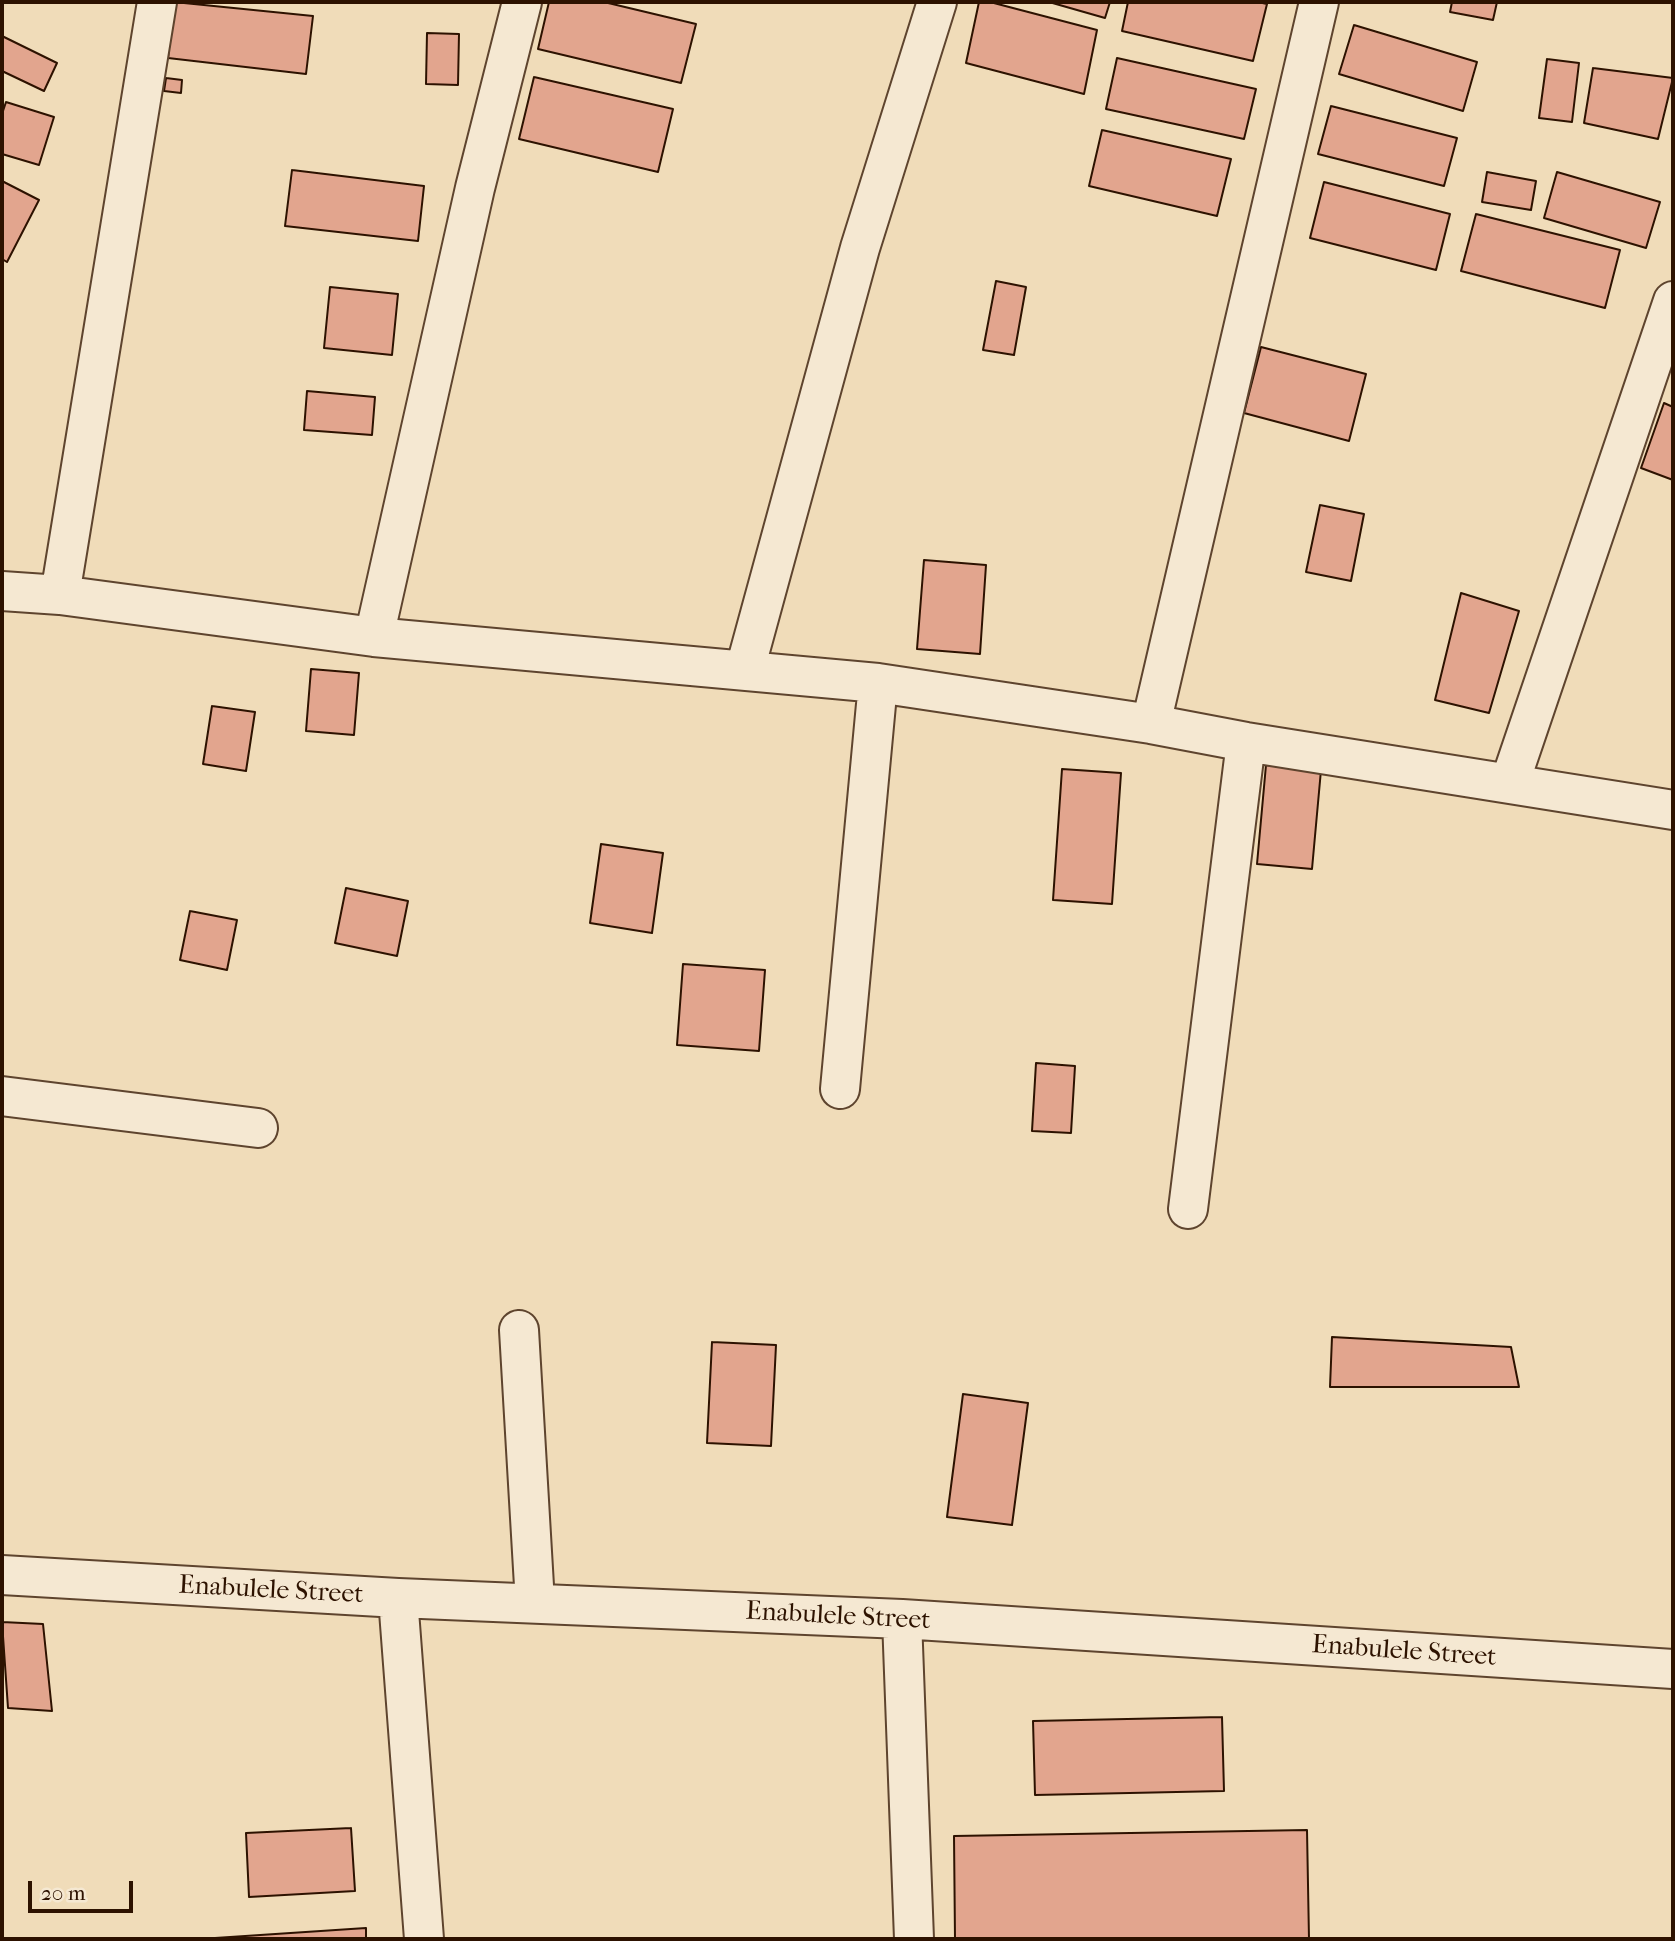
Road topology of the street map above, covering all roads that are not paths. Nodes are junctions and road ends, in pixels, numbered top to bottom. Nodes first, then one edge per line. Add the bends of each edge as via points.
1 (157, 2) edge
2 (522, 2) edge
3 (937, 2) edge
4 (1319, 2) edge
5 (1673, 301) edge
6 (2, 591) edge
7 (60, 595) junction
8 (374, 636) junction
9 (745, 669) junction
10 (878, 683) junction
11 (1151, 724) junction
12 (1246, 743) junction
13 (1510, 782) junction
14 (1673, 810) edge
15 (840, 1089) dead end
16 (2, 1096) edge
17 (258, 1128) dead end
18 (1188, 1209) dead end
19 (519, 1330) dead end
20 (2, 1575) edge
21 (398, 1598) junction
22 (534, 1603) junction
23 (902, 1619) junction
24 (1673, 1669) edge
25 (424, 1939) edge
26 (914, 1939) edge

1 - 7 street
2 - 8 street
3 - 9 street via 860,248
4 - 11 street
5 - 13 street
6 - 7 street
7 - 8 street
8 - 9 street
9 - 10 street
10 - 11 street
10 - 15 street
11 - 12 street
12 - 13 street
12 - 18 street
13 - 14 street
16 - 17 street
19 - 22 street
20 - 21 street, Enabulele Street
21 - 22 street, Enabulele Street
21 - 25 street
22 - 23 street, Enabulele Street
23 - 24 street, Enabulele Street
23 - 26 street

